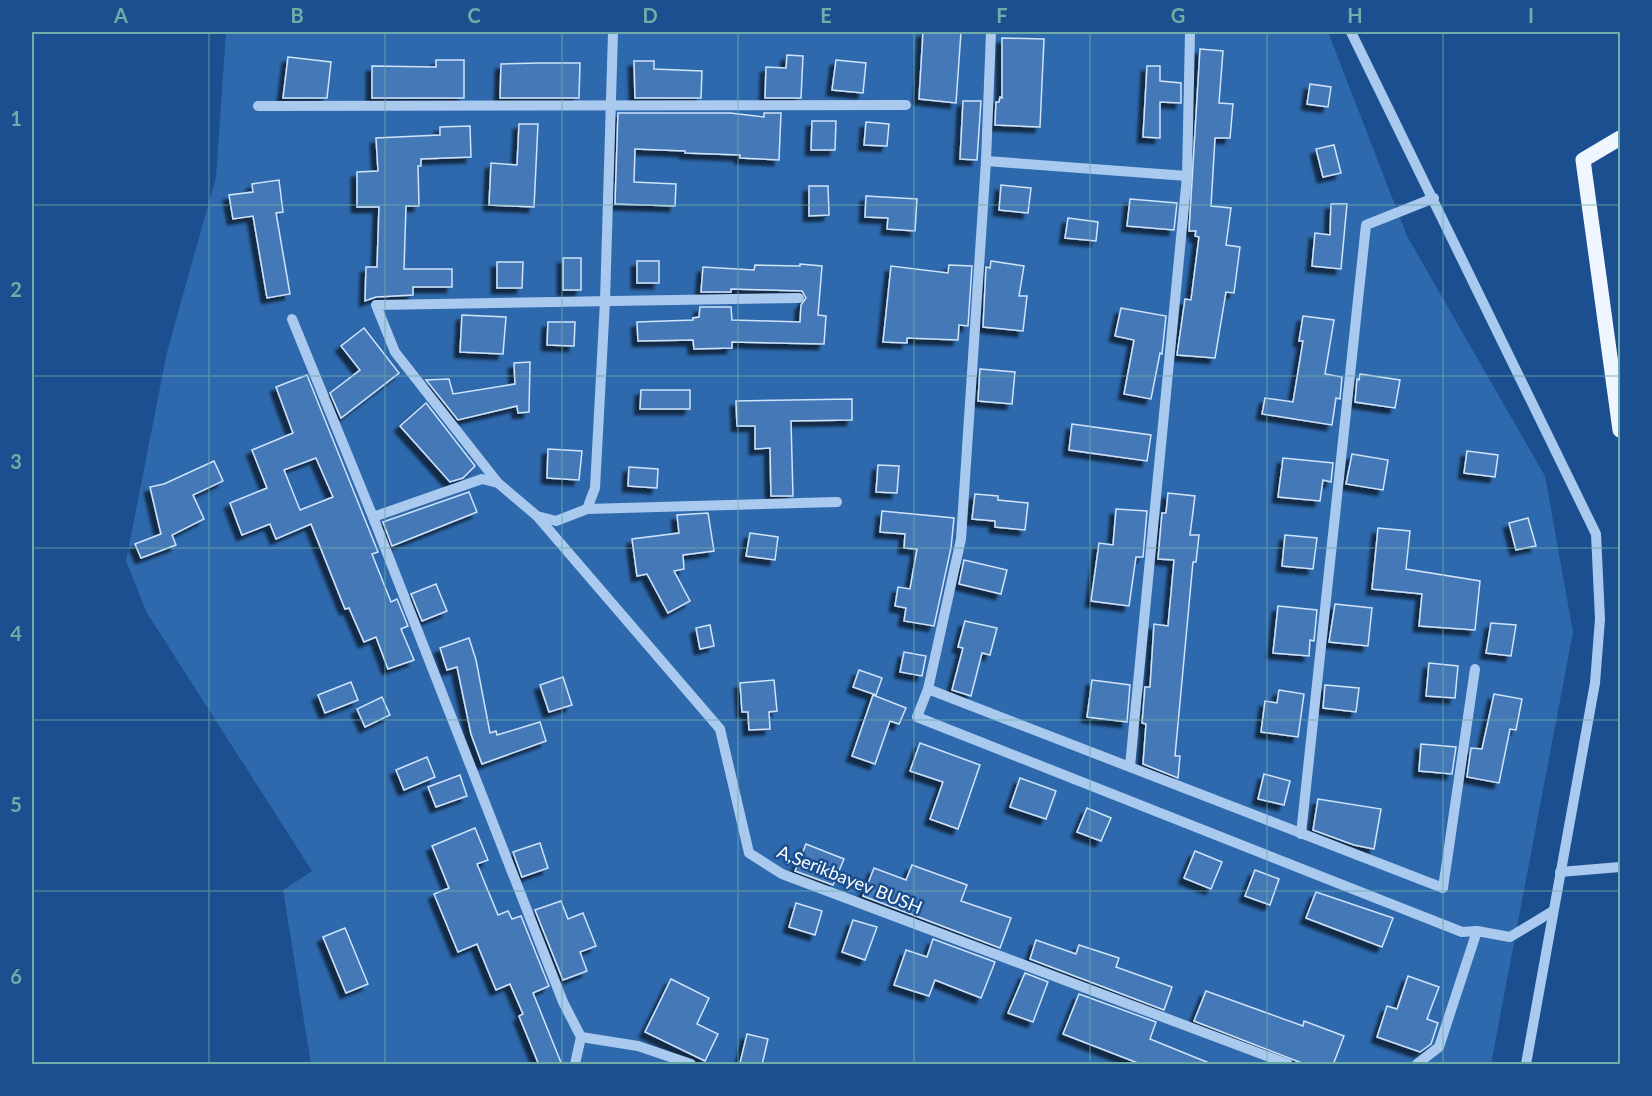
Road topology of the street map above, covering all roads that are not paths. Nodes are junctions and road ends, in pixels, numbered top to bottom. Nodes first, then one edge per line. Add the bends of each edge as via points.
1 (613, 32) edge
2 (991, 32) edge
3 (1190, 32) edge
4 (1351, 32) edge
5 (906, 105) dead end
6 (258, 106) dead end
7 (611, 106) junction
8 (1620, 138) edge
9 (986, 161) junction
10 (1187, 176) junction
11 (1434, 198) junction
12 (799, 298) dead end
13 (605, 301) junction
14 (292, 319) dead end
15 (1620, 430) edge
16 (498, 483) junction
17 (837, 502) dead end
18 (586, 509) junction
19 (537, 516) junction
20 (374, 517) junction
21 (1475, 669) dead end
22 (928, 689) junction
23 (1130, 766) junction
24 (1300, 834) junction
25 (1620, 867) edge
26 (1560, 872) junction
27 (1553, 911) junction
28 (1477, 931) junction
29 (580, 1037) junction
30 (575, 1065) edge
31 (691, 1065) edge
32 (1288, 1065) edge
33 (1417, 1065) edge
34 (1526, 1065) edge

1 - 7 street
2 - 9 street
3 - 10 street
4 - 11 street
5 - 7 street
6 - 7 street
7 - 13 street
8 - 15 main road via 1583,160
9 - 10 street
9 - 22 street via 961,539
10 - 23 street
11 - 24 street via 1366,225
11 - 26 street via 1596,534 1600,619 1595,683
12 - 13 street
13 - 16 street, A,Serikbayev BUSH via 376,305 395,352
13 - 18 street via 595,488
14 - 20 street
16 - 19 street, A,Serikbayev BUSH
16 - 20 street via 482,479
17 - 18 street
18 - 19 street via 556,521
19 - 32 street, A,Serikbayev BUSH via 720,729 749,853 782,873
20 - 29 street
21 - 24 street via 1443,888
22 - 23 street
22 - 28 street via 917,717 1462,932
23 - 24 street
25 - 26 street
26 - 27 street
27 - 28 street via 1510,937
27 - 34 street
28 - 33 street via 1439,1047
29 - 30 street
29 - 31 street via 638,1046

